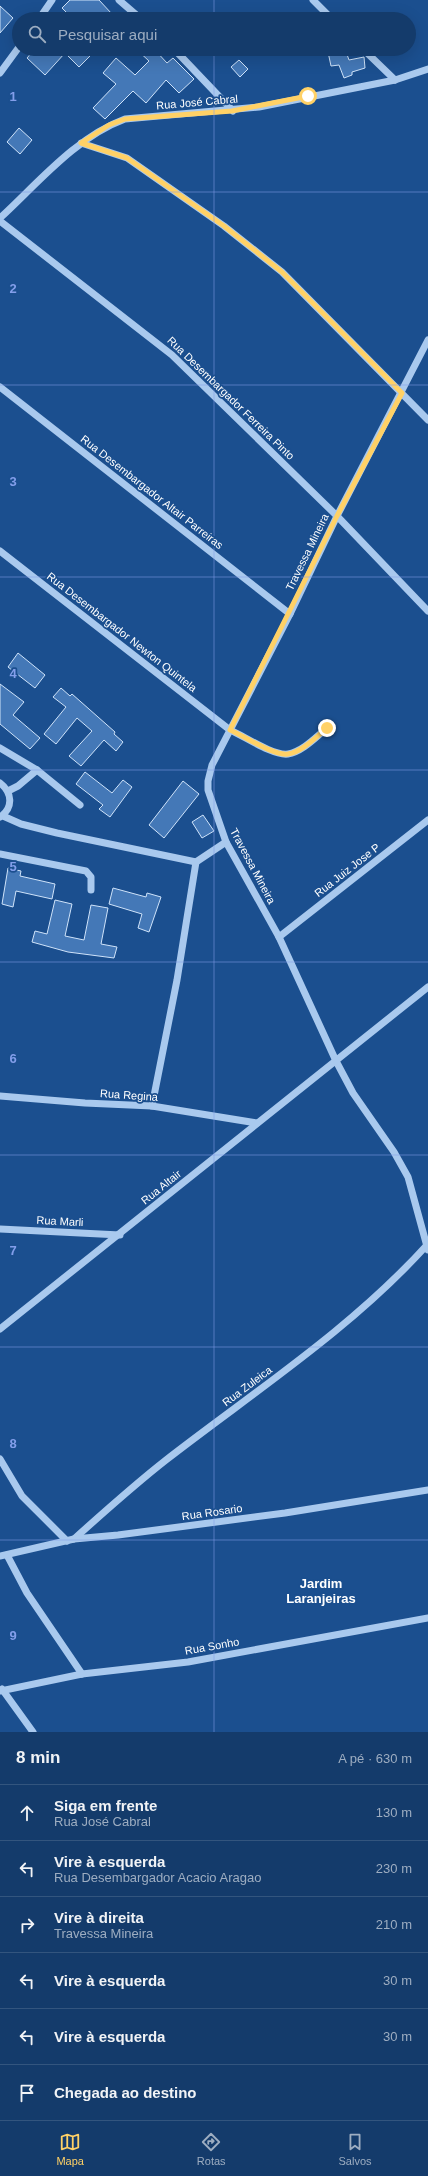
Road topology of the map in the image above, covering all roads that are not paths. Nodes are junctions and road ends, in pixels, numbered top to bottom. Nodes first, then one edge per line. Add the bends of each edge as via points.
1 (52, 0) edge
2 (118, 0) edge
3 (313, 0) edge
4 (44, 12) edge
5 (133, 12) edge
6 (325, 12) edge
7 (12, 56) edge
8 (181, 56) edge
9 (370, 56) edge
10 (428, 69) edge
11 (0, 73) edge
12 (394, 80) junction
13 (232, 111) junction
14 (81, 143) junction
15 (0, 219) edge
16 (428, 340) edge
17 (0, 388) edge
18 (402, 393) junction
19 (428, 420) edge
20 (337, 516) junction
21 (0, 551) edge
22 (428, 611) edge
23 (290, 614) junction
24 (327, 728) dead end
25 (230, 730) junction
26 (0, 748) edge
27 (36, 770) junction
28 (0, 783) edge
29 (8, 791) junction
30 (80, 805) dead end
31 (1, 816) edge
32 (428, 820) edge
33 (226, 842) junction
34 (0, 854) edge
35 (196, 862) junction
36 (91, 890) dead end
37 (279, 938) junction
38 (428, 987) edge
39 (336, 1061) junction
40 (0, 1096) edge
41 (152, 1106) junction
42 (257, 1123) junction
43 (0, 1229) edge
44 (120, 1235) junction
45 (427, 1248) edge
46 (0, 1329) edge
47 (0, 1459) edge
48 (428, 1490) edge
49 (71, 1540) junction
50 (4, 1556) edge
51 (428, 1618) edge
52 (82, 1674) junction
53 (1, 1690) edge
54 (34, 1732) edge

1 - 4 street
2 - 5 street
3 - 6 street
7 - 11 street
8 - 13 street
9 - 12 street
10 - 12 street, Rua José Cabral
12 - 13 street, Rua José Cabral
13 - 14 street, Rua José Cabral via 125,119 109,125
14 - 15 street, Rua José Cabral
14 - 18 street via 127,158 224,226 282,272
15 - 20 street, Rua Desembargador Ferreira Pinto via 172,355
16 - 18 street, Travessa Mineira
17 - 23 street, Rua Desembargador Altair Parreiras
18 - 19 street
18 - 20 street, Travessa Mineira
20 - 22 street, Rua Desembargador Ferreira Pinto
20 - 23 street, Travessa Mineira
21 - 25 street, Rua Desembargador Newton Quintela
23 - 25 street, Travessa Mineira
24 - 25 street, Rua Desembargador Newton Quintela via 298,750 287,754 273,751
25 - 33 street, Travessa Mineira via 212,765 208,781 210,800
26 - 27 street
27 - 29 street
27 - 30 street
28 - 29 street
29 - 31 street via 10,803
31 - 35 street via 57,834
32 - 37 street, Rua Juiz Jose P
33 - 35 street
33 - 37 street, Travessa Mineira
34 - 36 street via 86,871 91,877
35 - 41 street via 177,980
37 - 39 street, Travessa Mineira
38 - 39 street, Rua Altair
39 - 42 street, Rua Altair
39 - 45 street, Travessa Mineira via 362,1107 408,1177
40 - 41 street, Rua Regina
41 - 42 street, Rua Regina
42 - 44 street, Rua Altair
43 - 44 street, Rua Marli
44 - 46 street, Rua Altair
45 - 49 street, Rua Zuleica via 361,1311 165,1461
47 - 49 street via 22,1496
48 - 49 street, Rua Rosario via 277,1514
49 - 50 street, Rua Rosario
50 - 52 street
51 - 52 street, Rua Sonho via 188,1662
52 - 53 street, Rua Sonho
53 - 54 street

